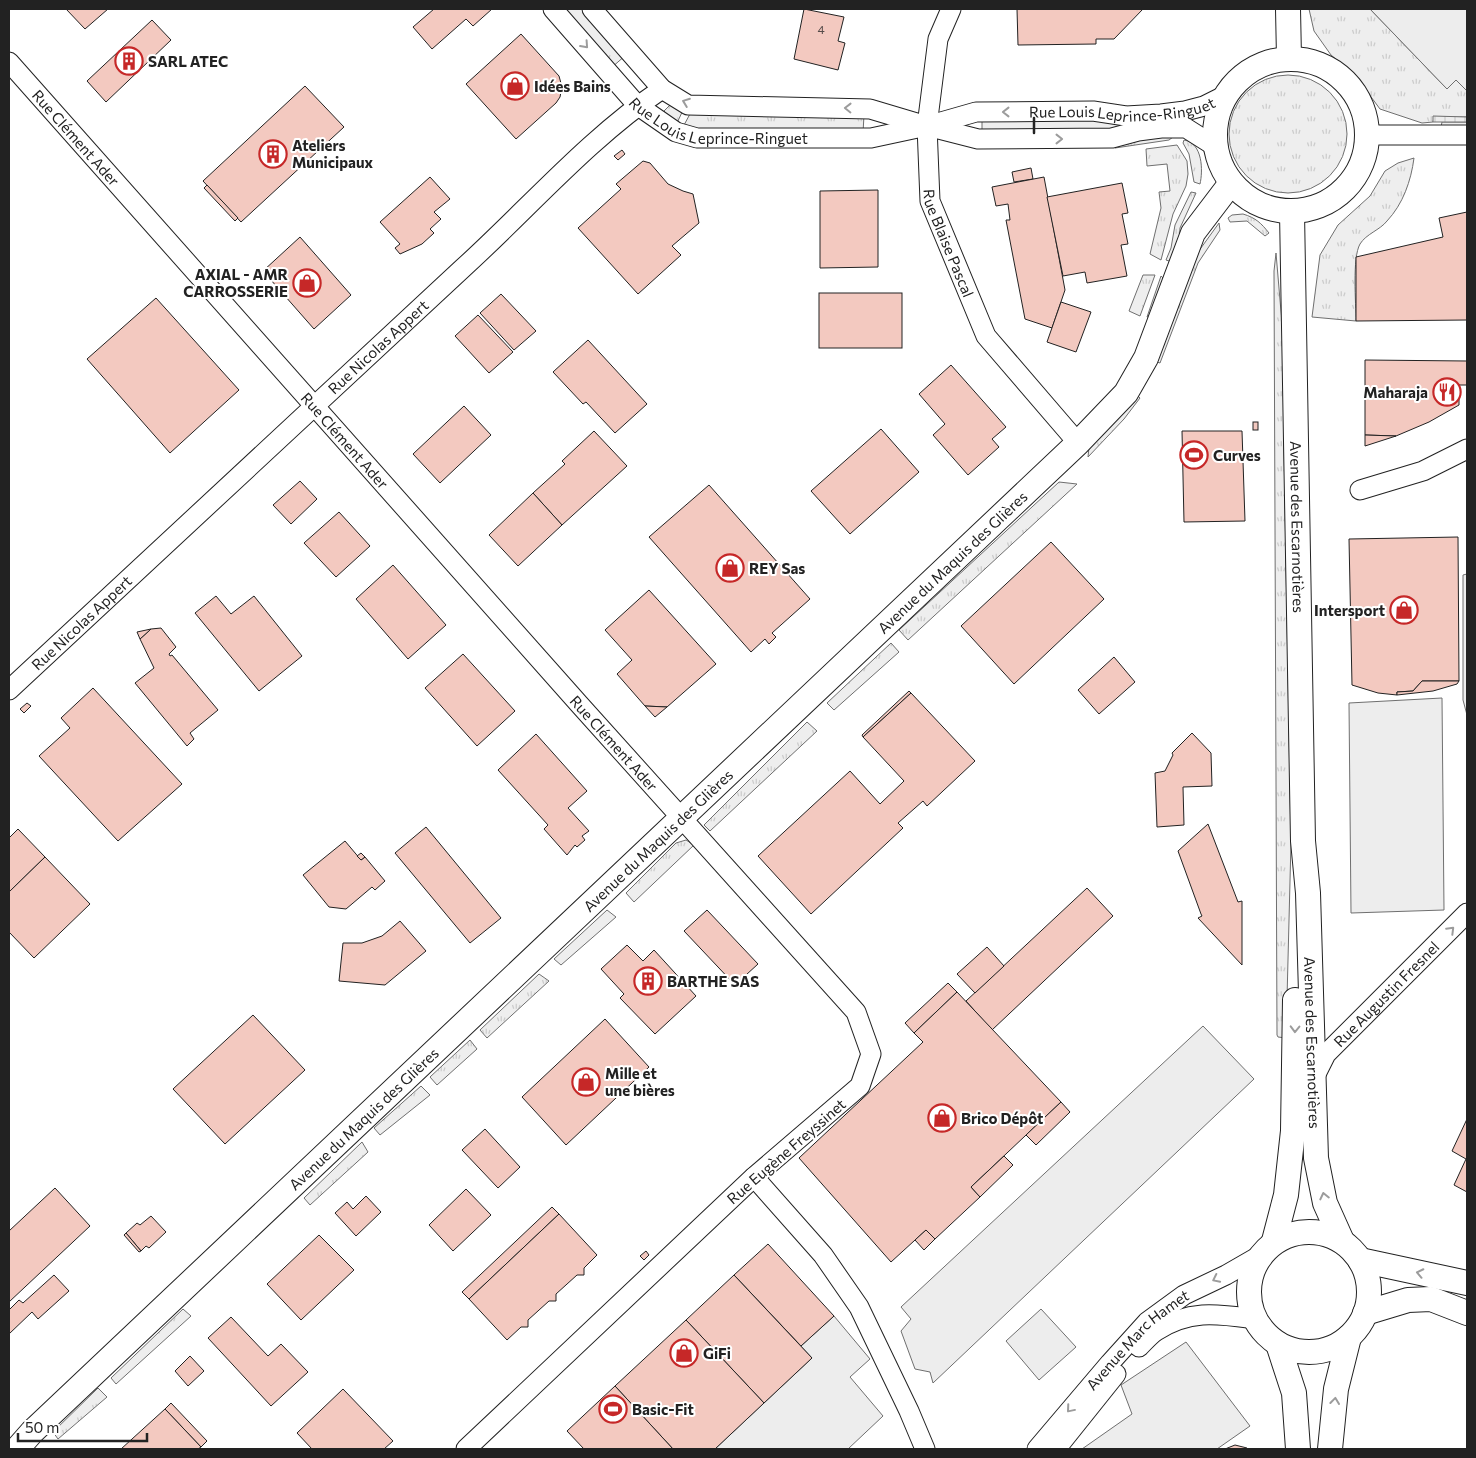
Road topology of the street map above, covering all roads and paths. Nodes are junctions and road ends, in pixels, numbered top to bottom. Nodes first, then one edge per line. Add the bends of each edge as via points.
1 (553, 9) edge
2 (592, 9) edge
3 (951, 9) edge
4 (1288, 9) edge
5 (1289, 58) junction
6 (9, 62) edge
7 (662, 89) junction
8 (1226, 95) junction
9 (637, 105) junction
10 (928, 126) junction
11 (1368, 134) junction
12 (1467, 135) edge
13 (1216, 147) junction
14 (1231, 183) junction
15 (1292, 212) junction
16 (313, 405) junction
17 (1078, 443) junction
18 (1467, 449) edge
19 (1360, 490) dead end
20 (9, 690) edge
21 (682, 818) junction
22 (1303, 841) junction
23 (1467, 914) edge
24 (1313, 1081) junction
25 (754, 1177) junction
26 (1342, 1241) junction
27 (1267, 1249) junction
28 (1360, 1260) junction
29 (1467, 1284) edge
30 (1365, 1313) junction
31 (1467, 1313) edge
32 (1254, 1319) junction
33 (1349, 1337) junction
34 (1278, 1344) junction
35 (17, 1449) edge
36 (466, 1449) edge
37 (925, 1449) edge
38 (1037, 1449) edge
39 (1056, 1449) edge
40 (1298, 1449) edge
41 (1330, 1449) edge

1 -> 9 street, Rue Louis Leprince-Ringuet
2 - 7 street, Rue Louis Leprince-Ringuet
3 - 10 street, Rue Blaise Pascal via 938,38
4 - 5 main road
5 - 8 main road via 1267,62 1247,72
5 - 11 main road via 1313,61 1335,71 1352,88 1364,109
6 - 16 street, Rue Clément Ader
7 - 9 street, Rue Nicolas Appert
10 -> 7 street, Rue Louis Leprince-Ringuet via 870,109 688,105
8 -> 10 street, Rue Louis Leprince-Ringuet via 1204,106 1161,114 976,112
8 - 13 main road via 1217,120
9 - 10 street, Rue Louis Leprince-Ringuet via 676,132 697,138 871,138
9 - 16 street, Rue Nicolas Appert
10 -> 13 street, Rue Louis Leprince-Ringuet via 978,139 1112,138 1138,131 1186,128
10 - 17 street, Rue Blaise Pascal via 930,200 986,336
11 - 12 street
11 - 15 main road via 1365,157 1358,172 1337,197 1316,208
13 - 14 main road via 1221,166
14 - 15 main road via 1248,198 1269,208
14 - 17 main road, Avenue du Maquis des Glières via 1193,233 1146,358 1126,392
15 - 22 main road, Avenue des Escarnotières
16 - 20 street, Rue Nicolas Appert
16 - 21 street, Rue Clément Ader
17 - 21 main road, Avenue du Maquis des Glières
18 - 19 street via 1423,471
21 - 25 street, Rue Eugène Freyssinet via 856,1012 871,1054 860,1086
21 - 35 main road, Avenue du Maquis des Glières
22 - 24 main road, Avenue des Escarnotières via 1308,893
22 -> 27 main road, Avenue des Escarnotières via 1295,909 1293,1131 1286,1195
24 -> 23 street, Rue Augustin Fresnel via 1326,1054
26 -> 24 main road, Avenue des Escarnotières via 1325,1203 1316,1158
25 - 36 street, Rue Eugène Freyssinet
25 - 37 street via 824,1255 859,1306
26 - 27 main road via 1309,1231 1291,1234
26 - 28 main road
27 - 32 main road via 1252,1271 1248,1287
27 -> 38 street, Avenue Marc Hamet via 1226,1275 1184,1295 1147,1322
29 -> 28 main road
28 - 30 main road via 1369,1286
30 - 31 main road via 1408,1300 1431,1299
30 - 33 main road
32 - 34 main road
32 - 39 street, Avenue Marc Hamet via 1210,1314 1185,1318 1156,1331 1132,1355
33 - 34 main road via 1334,1347 1315,1352 1296,1351
41 -> 33 main road via 1336,1389
34 - 40 main road via 1294,1393

